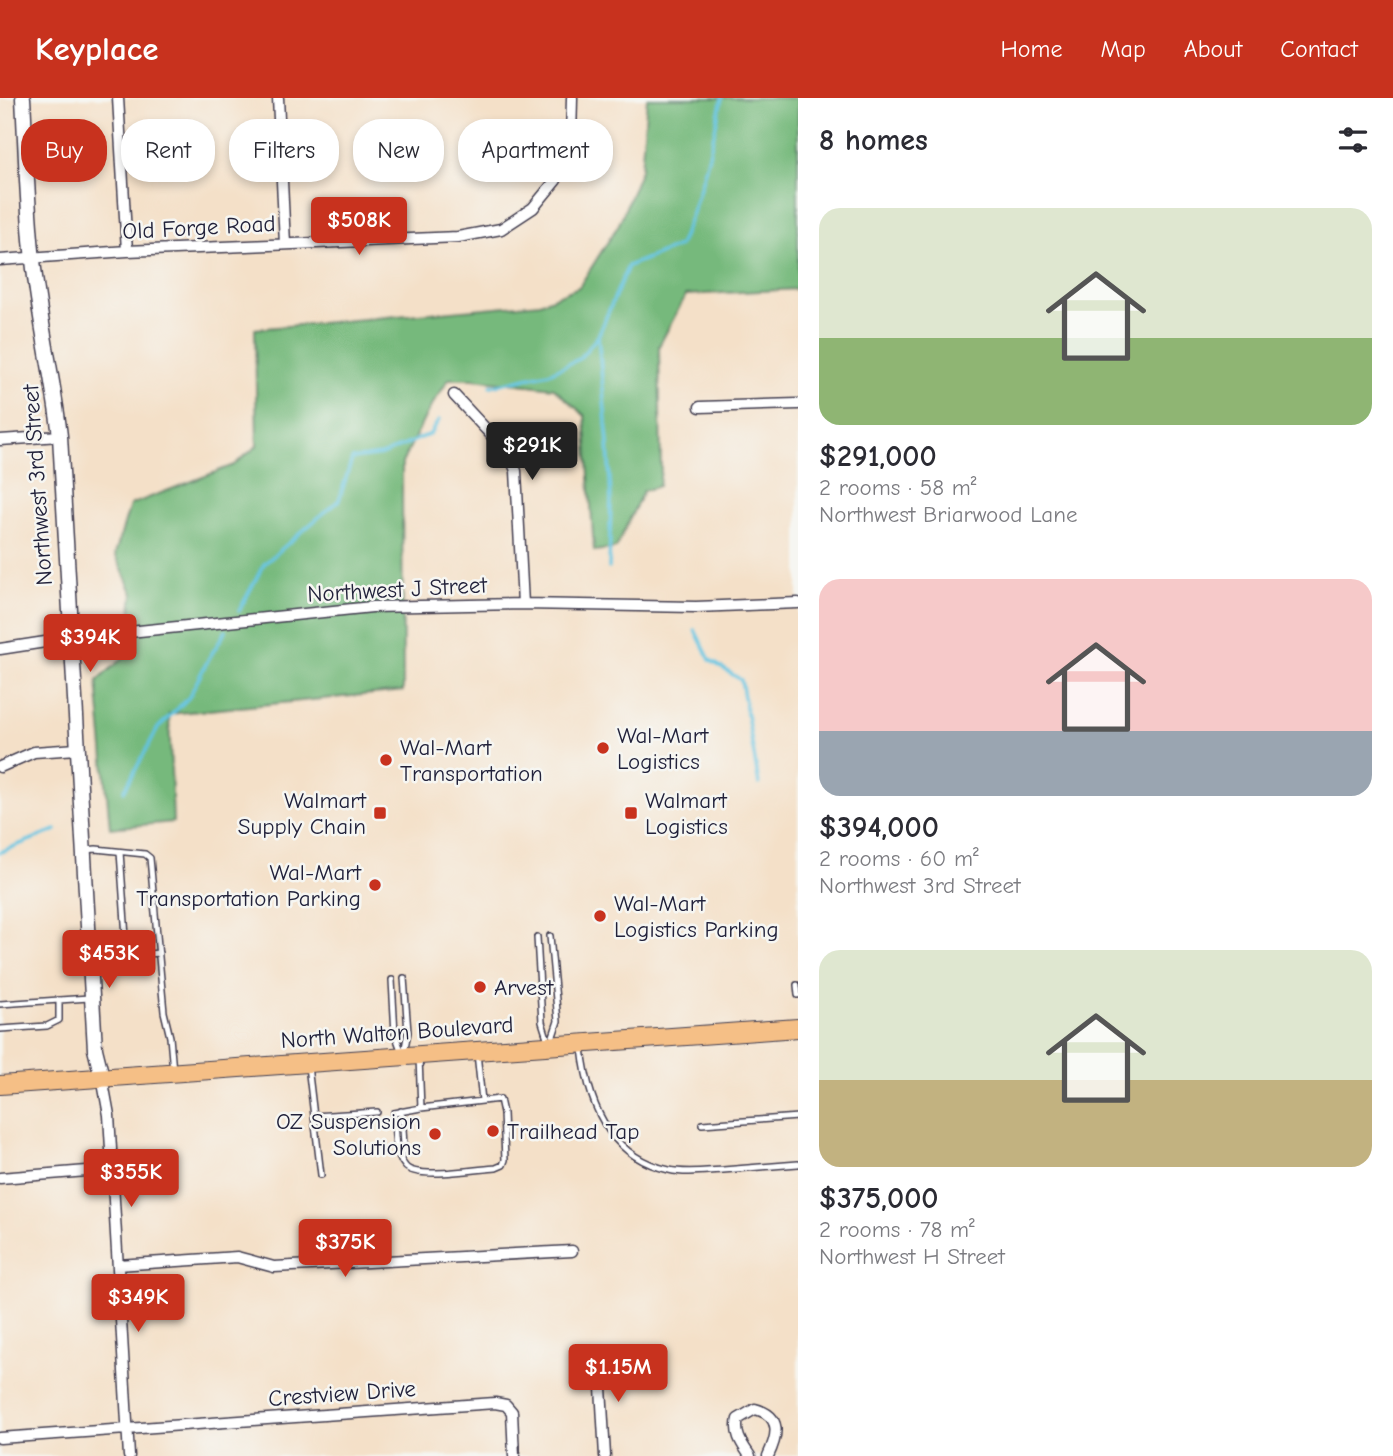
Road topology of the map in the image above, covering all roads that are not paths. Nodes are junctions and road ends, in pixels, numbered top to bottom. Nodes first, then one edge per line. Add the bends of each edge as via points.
1 (23, 98) edge
2 (118, 98) edge
3 (278, 98) edge
4 (572, 98) edge
5 (285, 244) junction
6 (127, 251) junction
7 (33, 258) junction
8 (0, 260) edge
9 (454, 395) dead end
10 (798, 404) edge
11 (700, 407) dead end
12 (60, 436) junction
13 (0, 440) edge
14 (798, 603) edge
15 (523, 604) junction
16 (71, 638) junction
17 (0, 649) edge
18 (77, 749) junction
19 (0, 766) edge
20 (83, 851) junction
21 (120, 852) junction
22 (550, 936) dead end
23 (537, 937) dead end
24 (159, 953) junction
25 (404, 978) dead end
26 (392, 980) dead end
27 (797, 985) edge
28 (798, 995) edge
29 (92, 998) junction
30 (59, 1000) junction
31 (0, 1004) edge
32 (798, 1028) edge
33 (0, 1029) edge
34 (582, 1044) junction
35 (550, 1045) junction
36 (477, 1050) junction
37 (411, 1055) junction
38 (307, 1063) junction
39 (173, 1072) junction
40 (102, 1077) junction
41 (0, 1084) edge
42 (482, 1101) junction
43 (421, 1108) junction
44 (401, 1111) junction
45 (377, 1112) dead end
46 (314, 1116) junction
47 (798, 1118) edge
48 (702, 1124) dead end
49 (401, 1158) junction
50 (798, 1164) edge
51 (112, 1169) junction
52 (321, 1175) dead end
53 (0, 1178) edge
54 (572, 1251) dead end
55 (118, 1265) junction
56 (599, 1353) dead end
57 (128, 1429) junction
58 (0, 1438) edge
59 (129, 1456) edge
60 (514, 1456) edge
61 (605, 1456) edge
62 (750, 1456) edge
63 (768, 1456) edge

1 - 7 street, Northwest 3rd Street
2 - 6 street
3 - 5 street
4 - 5 street, Old Forge Road via 571,139 556,180 533,208 501,229 458,237
5 - 6 street, Old Forge Road
6 - 7 street, Old Forge Road
7 - 8 street, Old Forge Road
7 - 12 street, Northwest 3rd Street
9 - 15 street via 510,454 516,471
10 - 11 street
12 - 13 street
12 - 16 street, Northwest 3rd Street
14 - 15 street, Northwest J Street via 696,607
15 - 16 street, Northwest J Street via 372,607
16 - 17 street, Northwest J Street
16 - 18 street, Northwest 3rd Street
18 - 19 street via 34,752
18 - 20 street, Northwest 3rd Street
20 - 21 lane
20 - 29 street, Northwest 3rd Street
21 - 24 lane via 150,858
21 - 24 lane via 127,951
22 - 35 lane via 558,1021
23 - 35 lane via 542,1022
24 - 39 lane
25 - 37 lane
26 - 37 lane via 395,1034
27 - 28 lane
29 - 30 lane
29 - 40 street, Northwest 3rd Street via 95,1053
30 - 31 lane
30 - 33 lane via 59,1020 54,1024
32 - 34 main road, North Walton Boulevard
34 - 35 main road, North Walton Boulevard
34 - 50 lane via 590,1095 599,1115 616,1140 649,1163 691,1172
35 - 36 main road, North Walton Boulevard
36 - 37 main road, North Walton Boulevard
36 - 42 lane
37 - 38 main road, North Walton Boulevard
37 - 43 lane
38 - 39 main road, North Walton Boulevard
38 - 46 lane
39 - 40 main road, North Walton Boulevard
40 - 41 main road, North Walton Boulevard
40 - 51 street, Northwest 3rd Street
42 - 43 lane
42 - 49 lane via 500,1099 503,1165 422,1173 410,1171
43 - 44 lane
44 - 49 lane
44 - 49 lane via 394,1113
45 - 46 lane
46 - 52 lane
47 - 48 lane
51 - 53 street
51 - 55 street, Northwest 3rd Street
54 - 55 street via 274,1267 237,1257
55 - 57 street, Northwest 3rd Street
56 - 61 street
57 - 58 street
57 - 59 street, Northwest 3rd Street
57 - 60 street, Crestview Drive via 495,1403 512,1412
62 - 63 street via 736,1428 738,1419 755,1409 772,1418 776,1428

